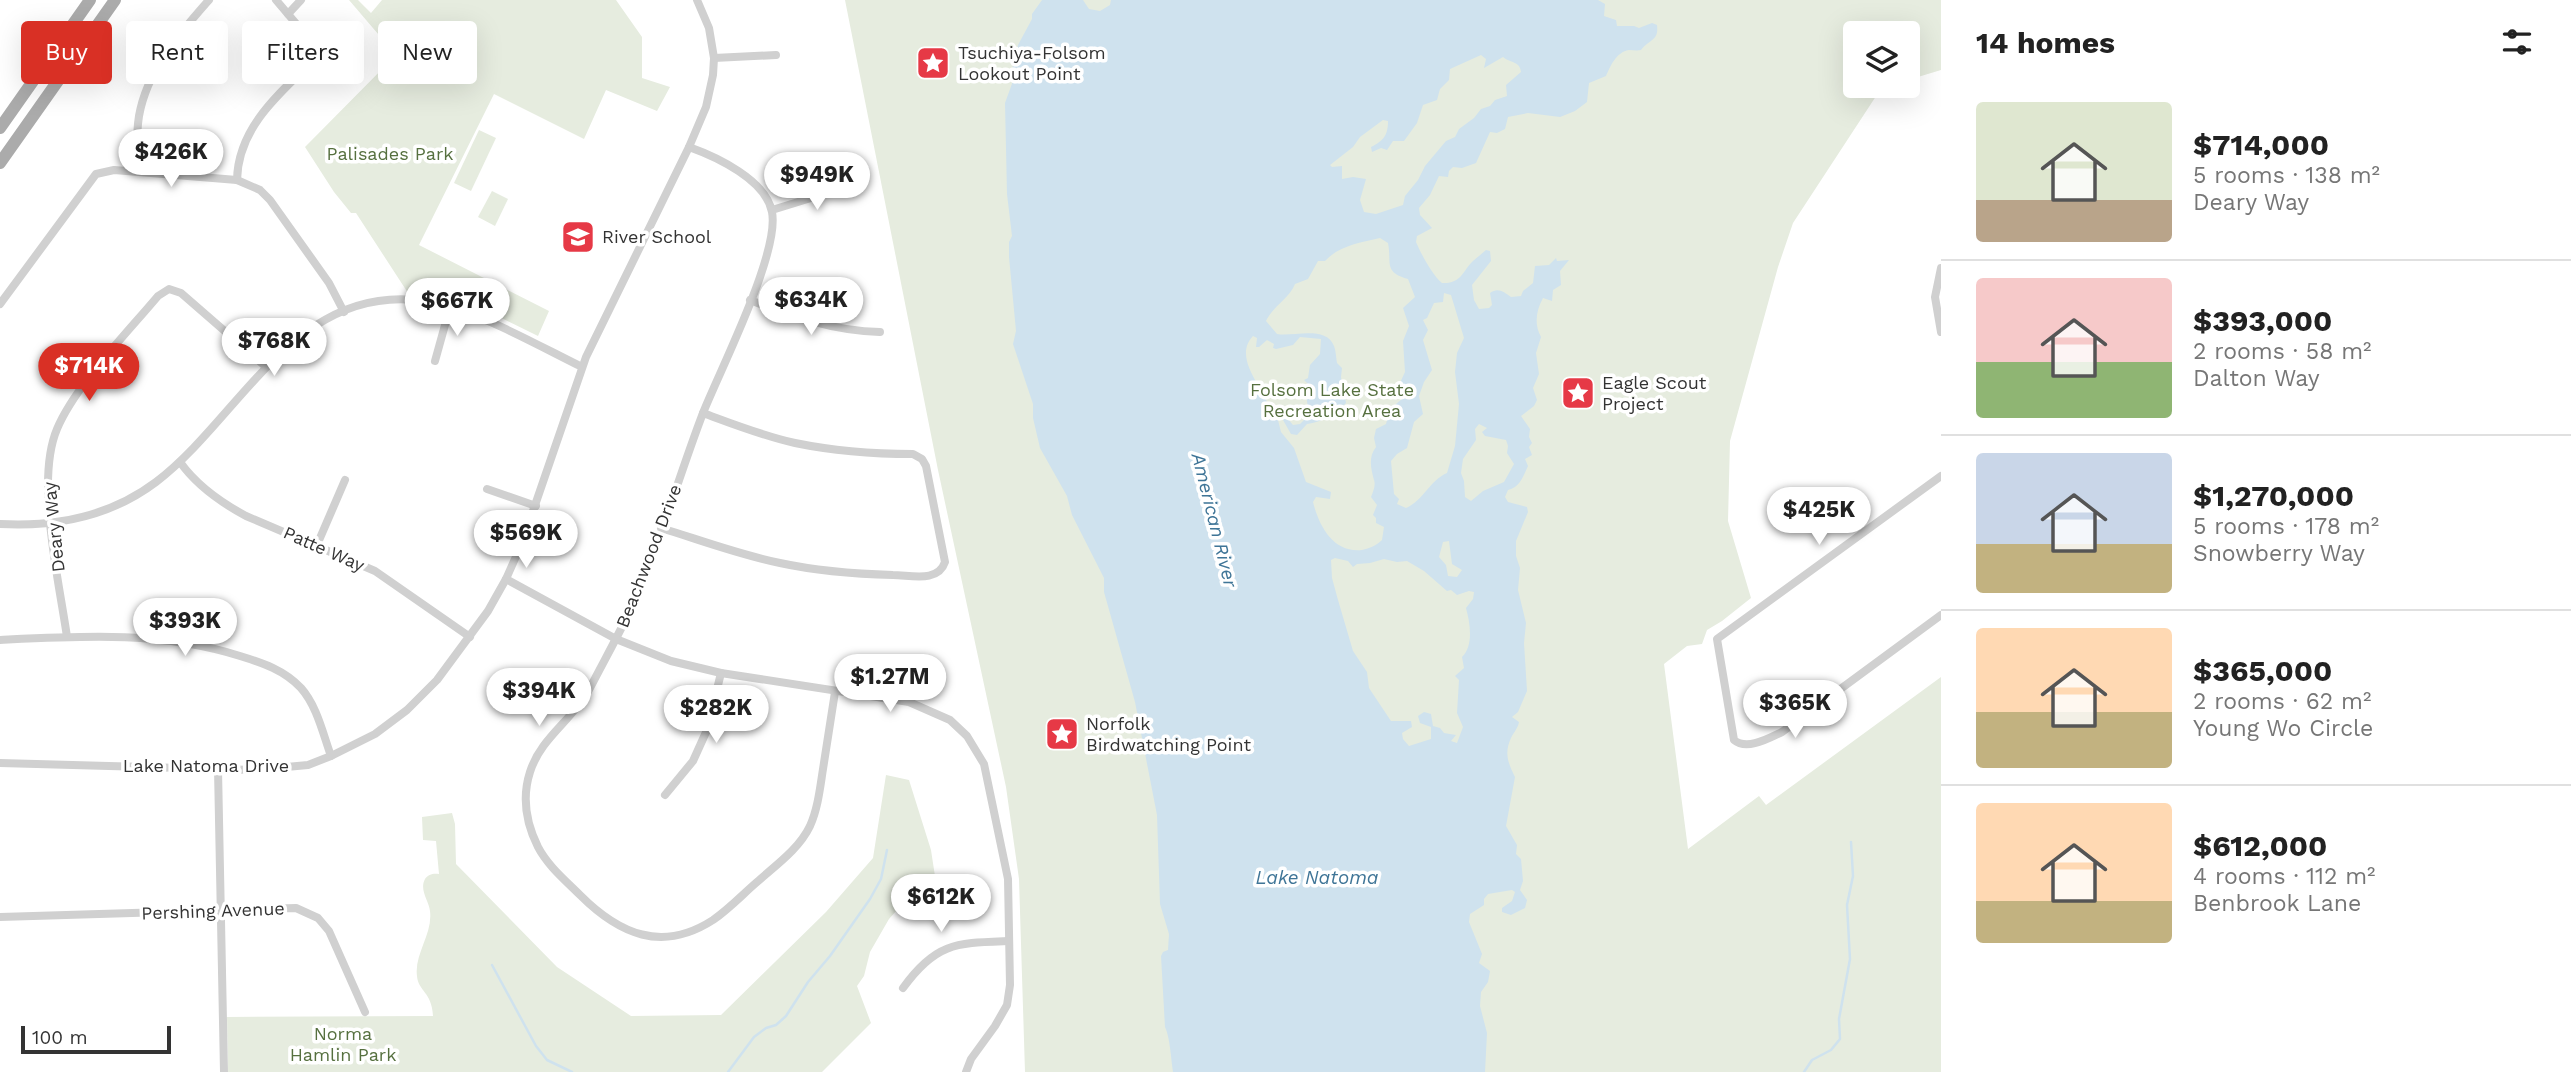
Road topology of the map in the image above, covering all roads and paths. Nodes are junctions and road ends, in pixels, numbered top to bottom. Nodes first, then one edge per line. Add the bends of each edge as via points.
1 (90, 0) edge
2 (115, 0) edge
3 (209, 0) edge
4 (276, 0) edge
5 (301, 0) edge
6 (697, 0) edge
7 (288, 14) junction
8 (776, 55) dead end
9 (714, 58) junction
10 (0, 128) edge
11 (689, 147) junction
12 (0, 163) edge
13 (136, 171) junction
14 (237, 180) junction
15 (853, 185) dead end
16 (772, 210) junction
17 (1939, 272) edge
18 (750, 300) junction
19 (0, 304) edge
20 (450, 307) junction
21 (344, 312) junction
22 (880, 332) dead end
23 (1941, 332) edge
24 (435, 361) dead end
25 (265, 366) junction
26 (582, 367) junction
27 (703, 413) junction
28 (180, 462) junction
29 (1941, 475) edge
30 (345, 480) dead end
31 (487, 489) dead end
32 (536, 506) junction
33 (0, 524) edge
34 (51, 524) junction
35 (661, 528) junction
36 (317, 545) junction
37 (506, 579) junction
38 (1941, 615) edge
39 (67, 637) junction
40 (470, 637) junction
41 (616, 639) junction
42 (0, 640) edge
43 (722, 673) junction
44 (835, 692) junction
45 (331, 756) junction
46 (0, 763) edge
47 (218, 769) junction
48 (665, 795) dead end
49 (220, 912) junction
50 (0, 917) edge
51 (1009, 941) junction
52 (903, 988) dead end
53 (365, 1012) dead end
54 (224, 1072) edge
55 (966, 1072) edge

1 - 10 main road
2 - 12 main road
3 - 13 street via 171,45 147,88 139,118
4 - 7 street
5 - 7 street
6 - 9 street, Lake Natoma Drive via 709,28
7 - 14 street via 321,53 256,121 242,150
8 - 9 street
9 - 11 street, Lake Natoma Drive via 711,91
11 - 16 street via 756,184
11 - 26 street, Lake Natoma Drive
13 - 14 street
13 - 19 street via 96,174
14 - 21 street via 270,200
15 - 16 street
16 - 18 street, Beachwood Drive via 771,242
17 - 23 street via 1936,306
18 - 22 street via 794,318
18 - 27 street, Beachwood Drive
20 - 21 street via 397,300
20 - 24 street
20 - 26 street
21 - 25 street via 310,330
25 - 28 street
25 - 34 street, Deary Way via 181,293 169,289 158,296 71,403 56,430 47,483
26 - 32 street, Lake Natoma Drive
27 - 35 street, Beachwood Drive
27 - 35 street via 795,443 861,453 913,454 922,459 943,568 933,576 811,569
28 - 34 street via 154,484 113,507
28 - 36 street, Patte Way via 204,489 227,505
29 - 38 street via 1717,639 1734,740 1744,745 1782,732
30 - 36 street
31 - 32 street
32 - 37 street, Lake Natoma Drive
33 - 34 street
34 - 39 street, Deary Way
35 - 41 street, Beachwood Drive via 645,577
36 - 40 street, Patte Way via 375,571
37 - 40 street, Lake Natoma Drive
37 - 41 street
39 - 42 street
39 - 45 street via 162,639 232,654 278,670 307,698
40 - 45 street, Lake Natoma Drive via 407,710 375,734
41 - 43 street via 671,661
41 - 44 street, Beachwood Drive via 587,694 544,743 527,786 526,806 529,826 545,859 599,914 633,932 662,936 700,927 796,847 817,805
43 - 44 street
43 - 48 street via 693,761
44 - 51 street via 909,702 950,720 967,736 984,764 1008,879
45 - 47 street, Lake Natoma Drive via 281,769
46 - 47 street, Lake Natoma Drive
47 - 49 street
49 - 50 street, Pershing Avenue
49 - 53 street, Pershing Avenue via 288,907 311,914 329,930
49 - 54 street
51 - 52 street via 949,946 918,967
51 - 55 street via 1007,1004

